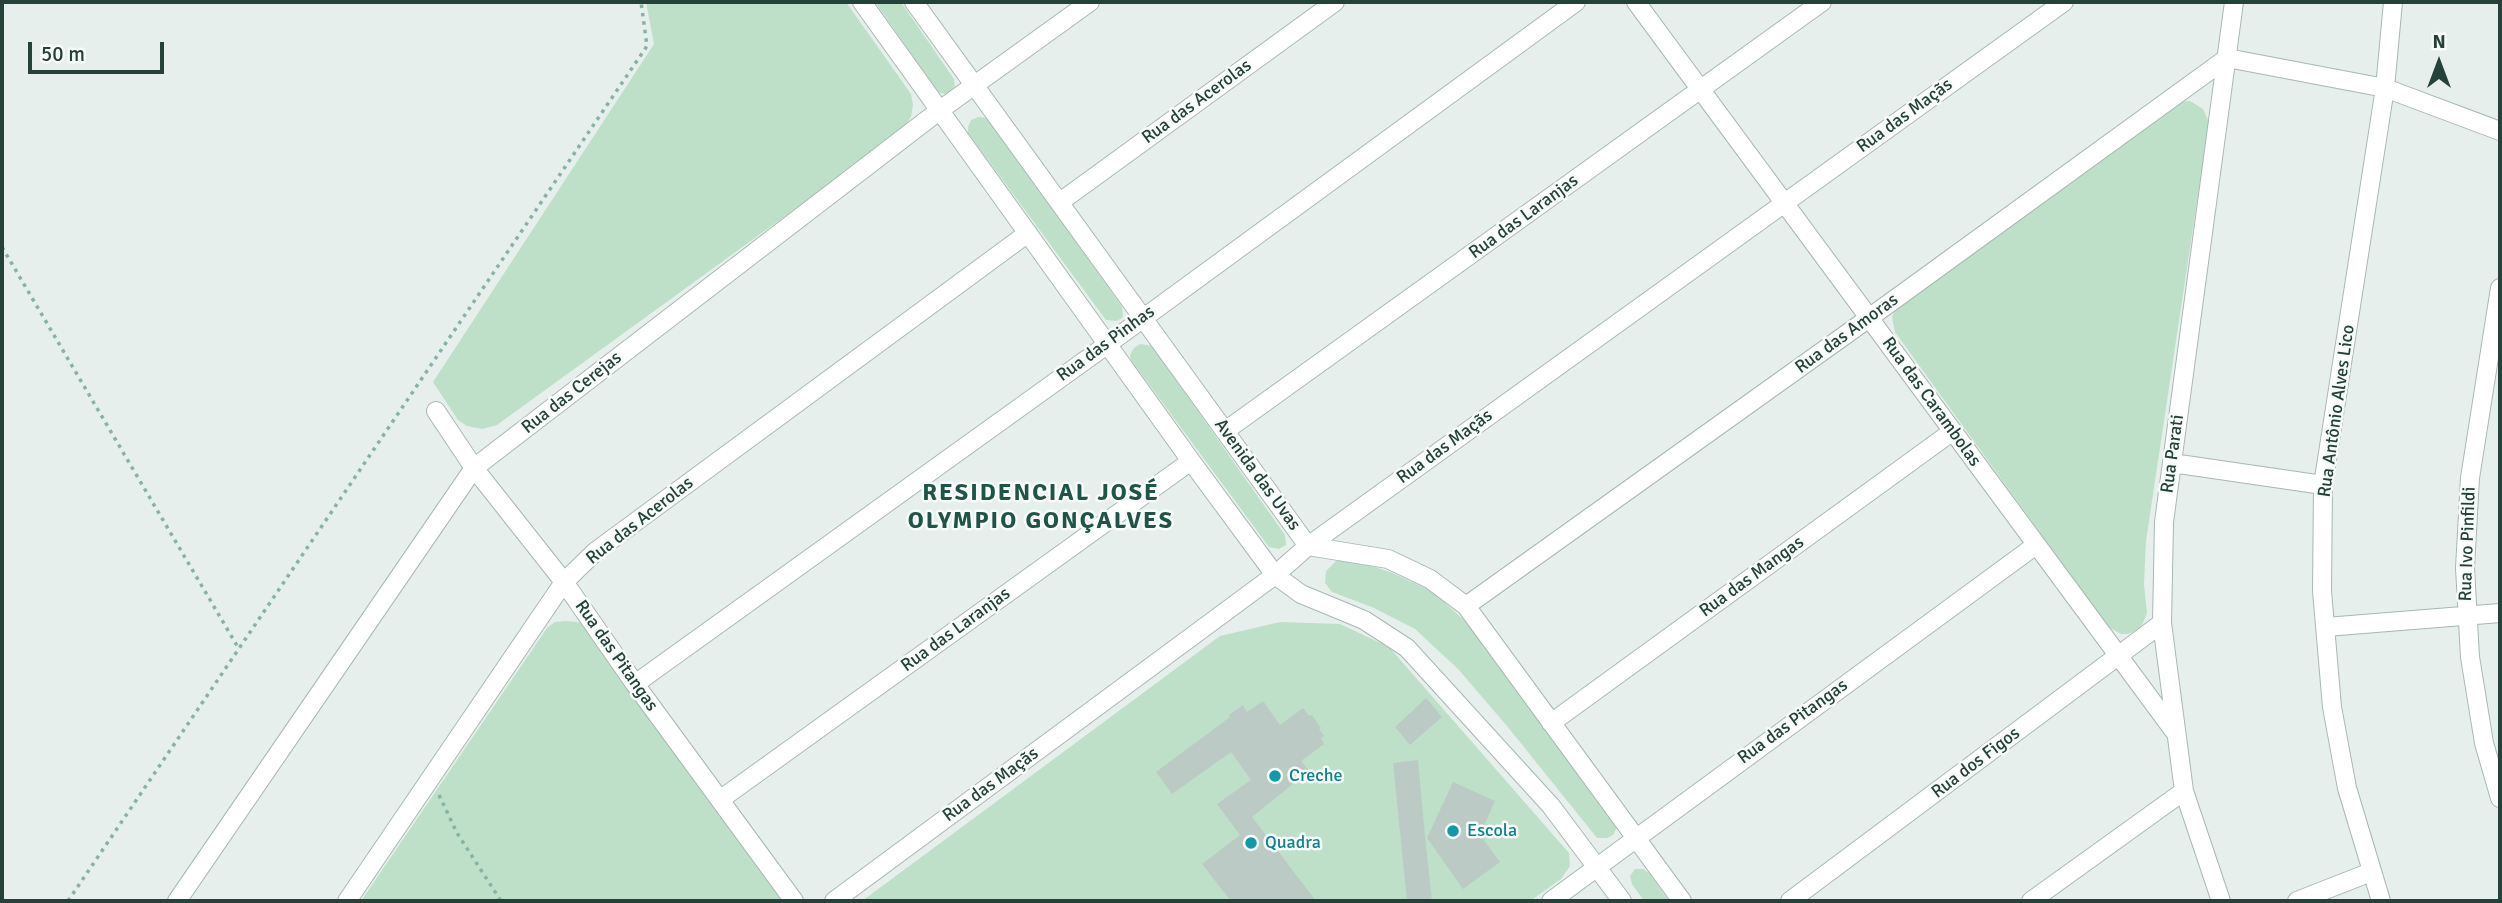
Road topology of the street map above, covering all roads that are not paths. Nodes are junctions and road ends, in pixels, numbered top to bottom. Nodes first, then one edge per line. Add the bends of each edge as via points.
1 (862, 2) edge
2 (914, 2) edge
3 (1090, 2) edge
4 (1335, 2) edge
5 (1576, 2) edge
6 (1636, 2) edge
7 (1822, 2) edge
8 (2064, 2) edge
9 (2234, 2) edge
10 (2393, 2) edge
11 (2227, 58) junction
12 (975, 84) junction
13 (2385, 88) junction
14 (1701, 90) junction
15 (940, 110) junction
16 (2500, 131) edge
17 (1060, 202) junction
18 (1784, 203) junction
19 (1028, 233) junction
20 (2500, 288) edge
21 (1143, 317) junction
22 (1870, 318) junction
23 (1108, 344) junction
24 (436, 411) dead end
25 (1225, 431) junction
26 (1953, 431) junction
27 (1191, 461) junction
28 (2172, 463) junction
29 (474, 468) junction
30 (2323, 485) junction
31 (2036, 545) junction
32 (1308, 546) junction
33 (1276, 575) junction
34 (564, 582) junction
35 (1466, 606) junction
36 (2500, 613) edge
37 (2467, 616) junction
38 (2162, 623) junction
39 (2326, 627) junction
40 (2118, 656) junction
41 (635, 684) junction
42 (1551, 723) junction
43 (2176, 734) junction
44 (2183, 791) junction
45 (2500, 798) edge
46 (721, 799) junction
47 (1636, 838) junction
48 (1598, 868) junction
49 (2371, 872) junction
50 (177, 901) edge
51 (347, 901) edge
52 (794, 901) edge
53 (834, 901) edge
54 (1551, 901) edge
55 (1622, 901) edge
56 (1682, 901) edge
57 (1790, 901) edge
58 (2031, 901) edge
59 (2221, 901) edge
60 (2297, 901) edge
61 (2381, 901) edge

1 - 15 street
2 - 12 street, Avenida das Uvas
3 - 12 street, Rua das Cerejas
4 - 17 street, Rua das Acerolas
5 - 21 street, Rua das Pinhas
6 - 14 street, Rua das Carambolas
7 - 14 street, Rua das Laranjas
8 - 18 street, Rua das Maçãs
9 - 11 street, Rua Parati
10 - 13 street, Rua Antônio Alves Lico
11 - 13 street
11 - 22 street, Rua das Amoras
11 - 28 street, Rua Parati
12 - 15 street, Rua das Cerejas
12 - 17 street, Avenida das Uvas
13 - 16 street
13 - 30 street, Rua Antônio Alves Lico
14 - 18 street, Rua das Carambolas
14 - 25 street, Rua das Laranjas
15 - 19 street
15 - 29 street, Rua das Cerejas
17 - 21 street, Avenida das Uvas
18 - 22 street, Rua das Carambolas
18 - 32 street, Rua das Maçãs
19 - 23 street
19 - 34 street, Rua das Acerolas via 596,551
20 - 37 street, Rua Ivo Pinfildi via 2470,478
21 - 23 street, Rua das Pinhas
21 - 25 street, Avenida das Uvas
22 - 26 street, Rua das Carambolas
22 - 35 street, Rua das Amoras
23 - 27 street
23 - 41 street, Rua das Pinhas
24 - 29 street, Rua das Pitangas
25 - 32 street, Avenida das Uvas
26 - 31 street, Rua das Carambolas
26 - 42 street, Rua das Mangas
27 - 33 street
27 - 46 street, Rua das Laranjas
28 - 30 street
28 - 38 street, Rua Parati via 2164,522
29 - 34 street, Rua das Pitangas
29 - 50 street, Rua das Cerejas
30 - 39 street, Rua Antônio Alves Lico
31 - 40 street, Rua das Carambolas
31 - 47 street, Rua das Pitangas
32 - 33 street, Rua das Maçãs
32 - 35 street, Avenida das Uvas via 1388,559 1430,579
33 - 48 street via 1301,593 1364,620 1407,648 1551,806
33 - 53 street, Rua das Maçãs
34 - 41 street, Rua das Pitangas
34 - 51 street, Rua das Acerolas
35 - 42 street, Avenida das Uvas
36 - 37 street
37 - 39 street
37 - 45 street, Rua Ivo Pinfildi via 2484,743
38 - 40 street, Rua dos Figos
38 - 43 street, Rua Parati
39 - 49 street, Rua Antônio Alves Lico via 2334,721
40 - 43 street, Rua das Carambolas
40 - 57 street, Rua dos Figos
41 - 46 street, Rua das Pitangas
42 - 47 street, Avenida das Uvas
43 - 44 street, Rua Parati
44 - 58 street
44 - 59 street, Rua Parati
46 - 52 street, Rua das Pitangas
47 - 48 street, Rua das Pitangas
47 - 56 street, Avenida das Uvas
48 - 54 street, Rua das Pitangas
48 - 55 street
49 - 60 street
49 - 61 street, Rua Antônio Alves Lico

